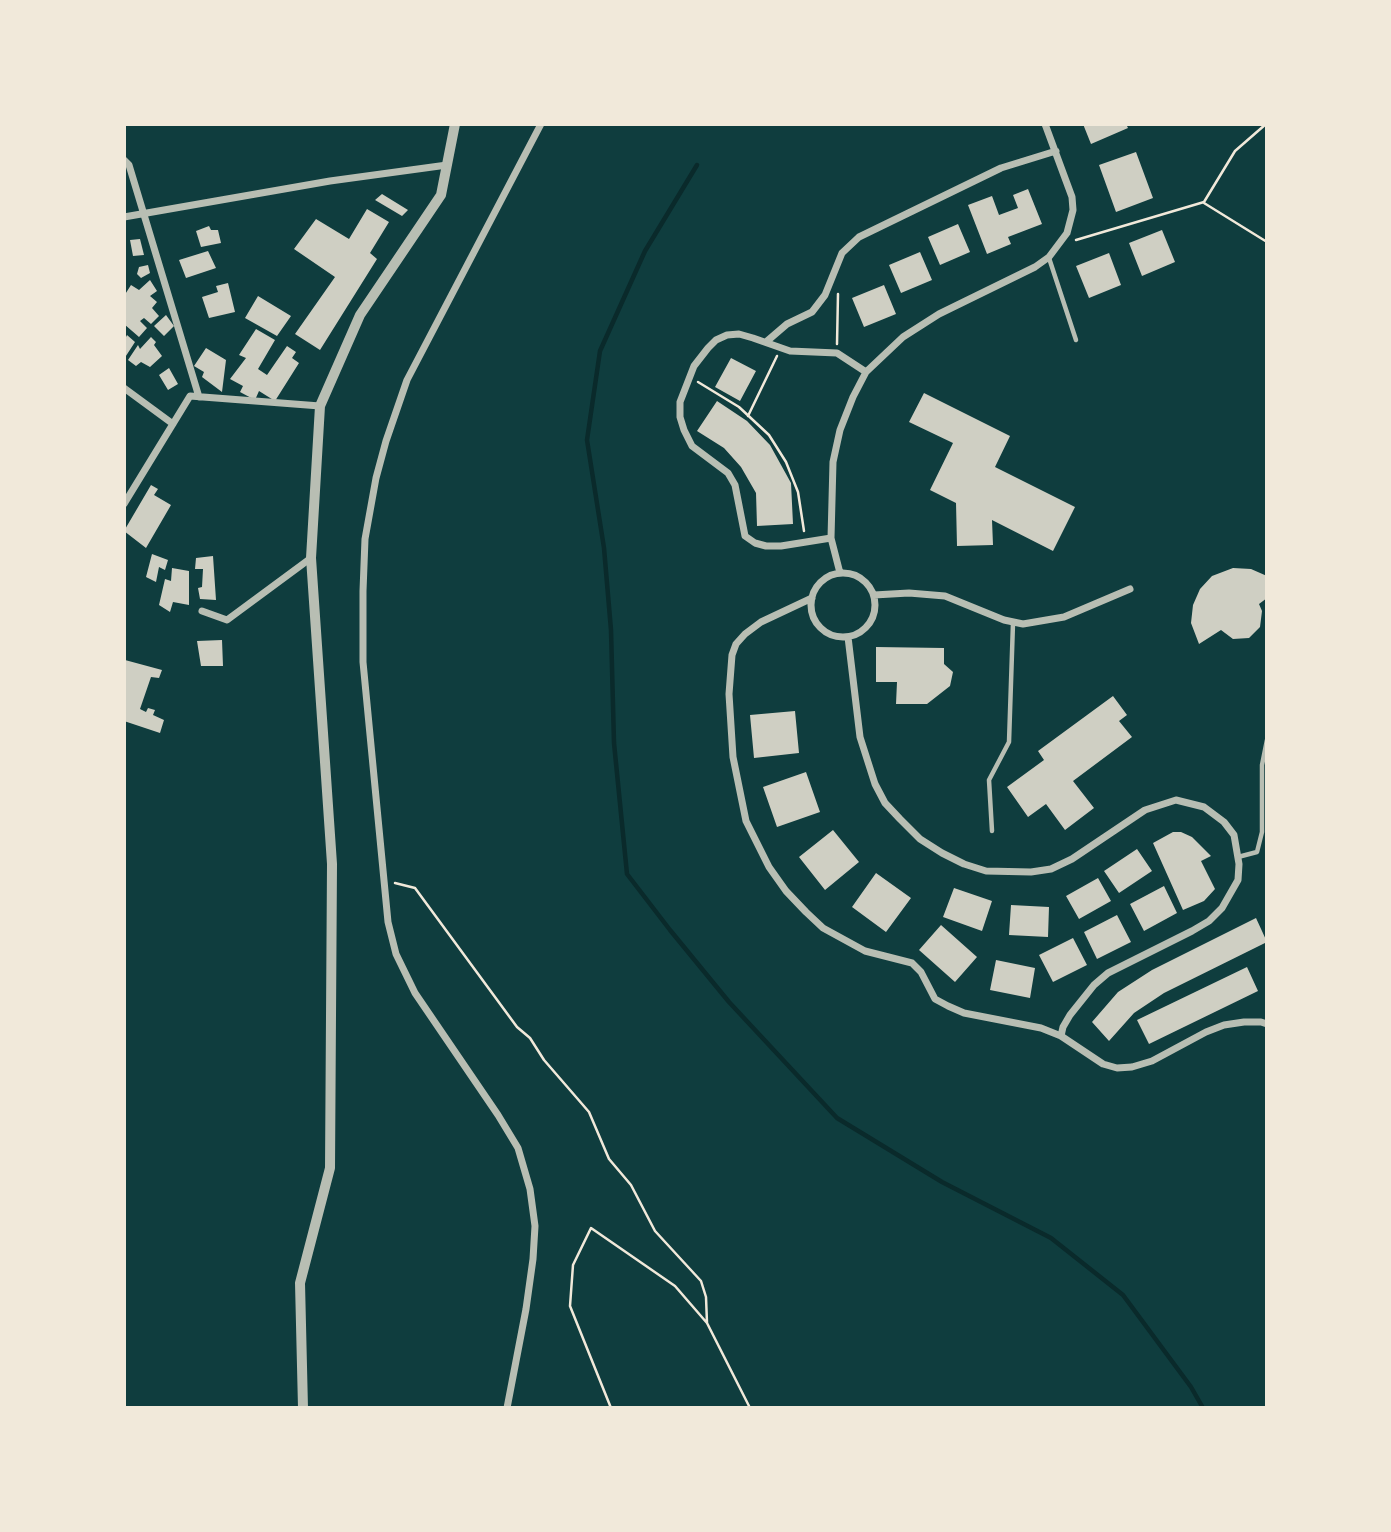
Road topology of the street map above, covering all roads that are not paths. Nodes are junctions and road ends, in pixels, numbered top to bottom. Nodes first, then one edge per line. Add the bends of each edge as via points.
1 (455, 124) edge
2 (541, 124) edge
3 (1045, 124) edge
4 (1056, 151) junction
5 (124, 160) edge
6 (447, 165) junction
7 (142, 214) junction
8 (124, 217) edge
9 (1049, 257) junction
10 (1076, 340) dead end
11 (766, 342) junction
12 (866, 372) junction
13 (124, 388) edge
14 (199, 397) junction
15 (320, 406) junction
16 (173, 424) junction
17 (124, 505) edge
18 (831, 538) junction
19 (311, 558) junction
20 (840, 573) junction
21 (1129, 589) dead end
22 (874, 595) junction
23 (812, 598) junction
24 (202, 611) dead end
25 (1013, 622) junction
26 (848, 637) junction
27 (1267, 740) edge
28 (992, 831) dead end
29 (1238, 857) junction
30 (1267, 1024) edge
31 (1061, 1036) junction
32 (303, 1408) edge
33 (507, 1408) edge

1 - 6 street
2 - 33 street via 407,380 376,478 365,539 363,662 388,922 396,954 415,993 518,1148 530,1189 536,1226 533,1259
3 - 4 street
4 - 9 street via 1073,210 1060,245
4 - 11 street via 1001,168 859,237 842,253 825,295 812,312
5 - 7 street
6 - 7 street
6 - 15 street via 441,195 360,316
7 - 8 street
7 - 14 street
9 - 10 lane
9 - 12 street via 902,337
11 - 12 street via 790,351 837,353
11 - 18 street via 727,335 708,348 689,376 680,402 684,430 692,446 728,473 735,485 745,536 766,546
12 - 18 street via 840,430 833,461
13 - 16 street
14 - 15 street
14 - 16 street via 190,396
15 - 19 street
16 - 17 street
18 - 20 street
19 - 24 street via 227,620
19 - 32 street via 331,864 331,1154 300,1283
20 - 22 street via 860,577
20 - 23 street via 817,586
21 - 25 street via 1064,617
22 - 25 street via 945,596
22 - 26 street via 874,616 868,626
23 - 26 street via 814,619 824,631
23 - 31 street via 761,622 736,644 732,655 733,757 746,821 763,856 786,891 823,928 865,951 912,964 935,999 964,1013
25 - 28 lane via 1009,741 989,780
26 - 29 street via 860,737 875,785 900,819 942,853 986,871 1051,869 1145,810 1176,800 1204,807 1224,822 1234,835
27 - 29 lane via 1262,765 1262,832 1257,852
29 - 31 street via 1238,880 1222,908 1201,926 1108,973 1070,1014
30 - 31 street via 1224,1025 1152,1061 1117,1068

